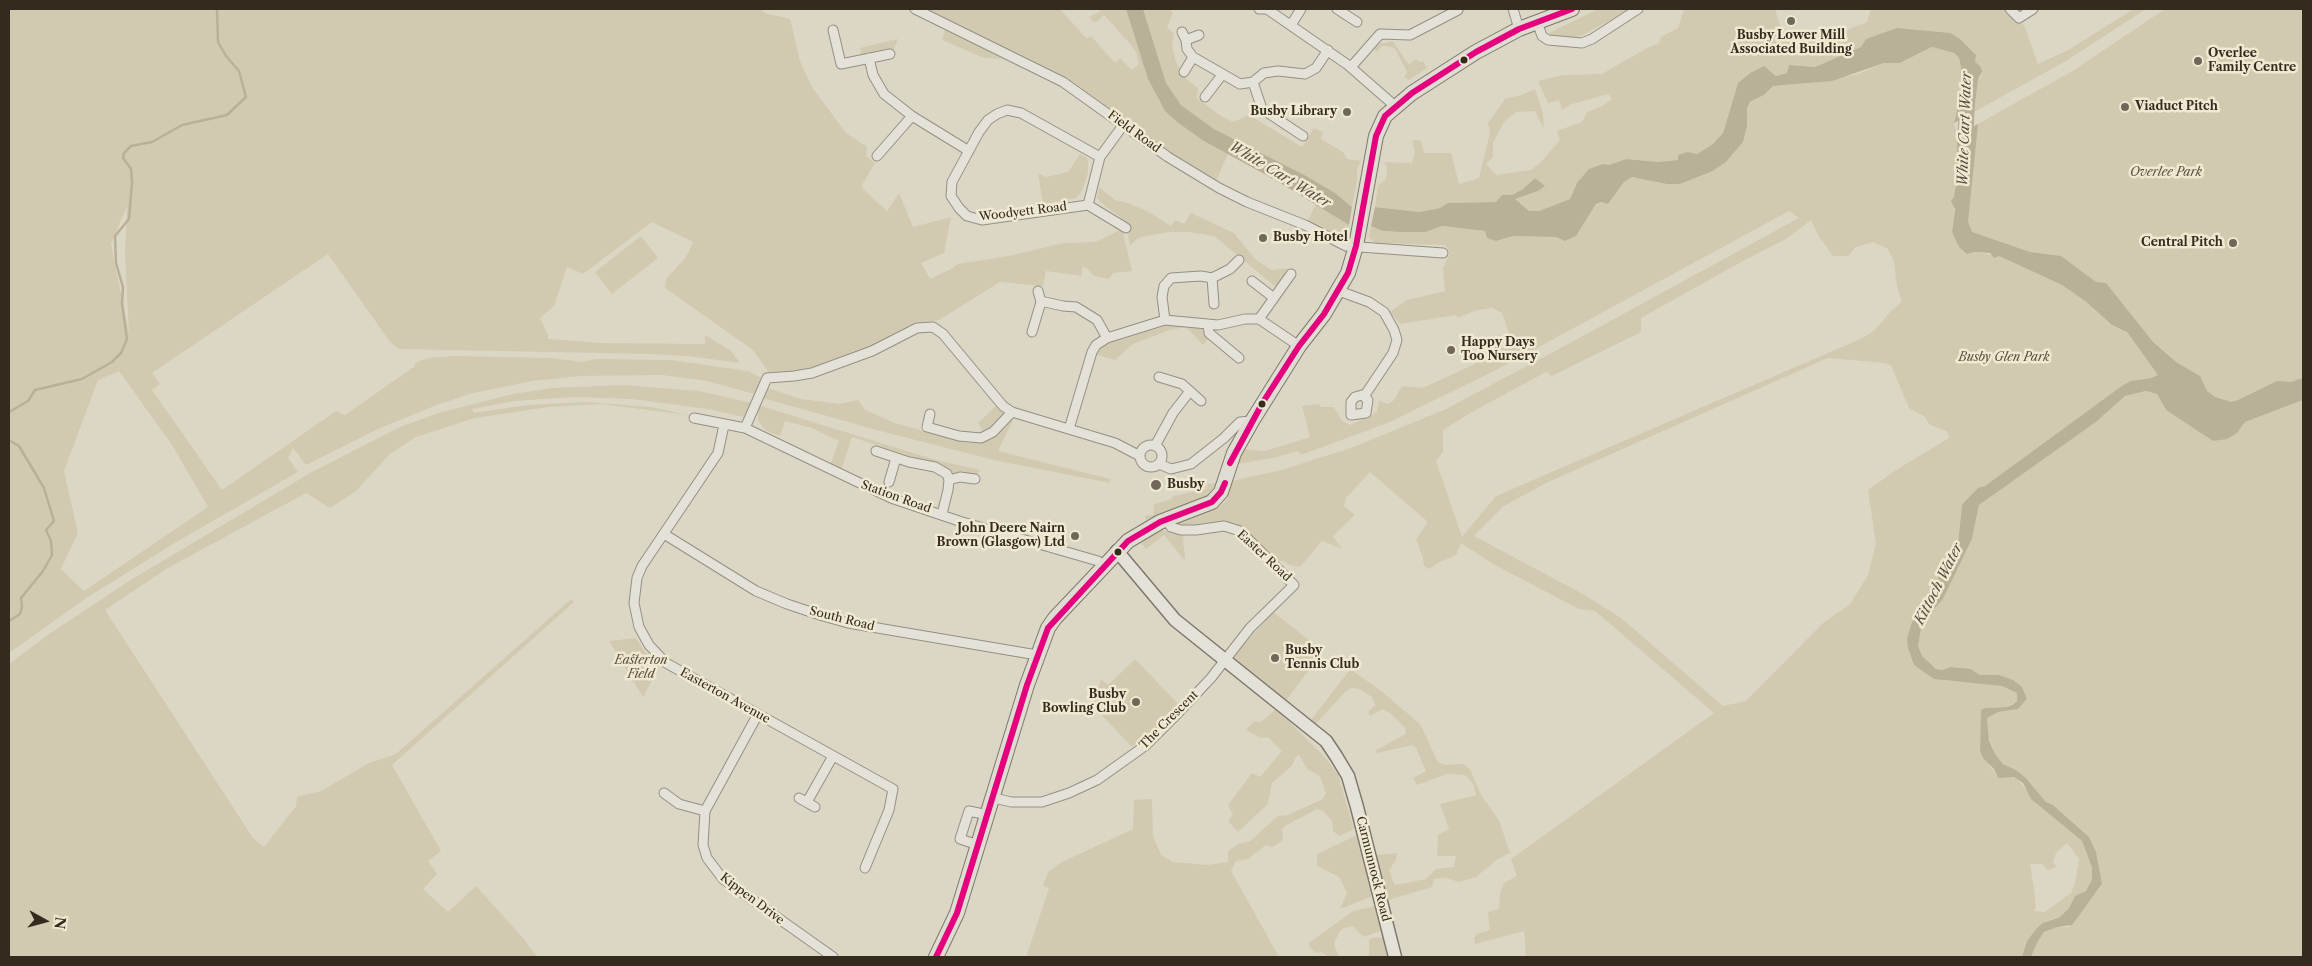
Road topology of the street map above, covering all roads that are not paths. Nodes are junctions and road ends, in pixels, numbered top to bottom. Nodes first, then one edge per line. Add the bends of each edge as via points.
1 (915, 9) edge
2 (1259, 9) edge
3 (1301, 9) edge
4 (1337, 9) edge
5 (1514, 9) edge
6 (1572, 9) edge
7 (1638, 9) edge
8 (2010, 9) edge
9 (2034, 9) edge
10 (1458, 10) dead end
11 (1552, 13) edge
12 (1357, 22) dead end
13 (1537, 22) junction
14 (1291, 25) junction
15 (1519, 29) junction
16 (833, 30) dead end
17 (1182, 32) dead end
18 (1199, 35) dead end
19 (1186, 40) junction
20 (1328, 50) junction
21 (890, 54) dead end
22 (869, 58) junction
23 (1193, 58) junction
24 (1351, 67) junction
25 (1184, 72) dead end
26 (1222, 75) junction
27 (1253, 82) junction
28 (1205, 97) dead end
29 (1395, 106) junction
30 (912, 116) junction
31 (1124, 124) junction
32 (1303, 136) dead end
33 (969, 152) junction
34 (876, 156) dead end
35 (1100, 157) junction
36 (1088, 204) junction
37 (1126, 228) dead end
38 (1356, 246) junction
39 (1443, 253) dead end
40 (1239, 260) dead end
41 (1291, 274) dead end
42 (1212, 278) junction
43 (1252, 281) dead end
44 (1038, 291) dead end
45 (1339, 291) junction
46 (1274, 298) junction
47 (1041, 302) junction
48 (1214, 304) dead end
49 (1165, 320) junction
50 (1259, 320) junction
51 (1208, 324) junction
52 (1032, 332) dead end
53 (1106, 338) junction
54 (1299, 346) junction
55 (1239, 358) dead end
56 (1159, 377) dead end
57 (1190, 390) junction
58 (1365, 395) dead end
59 (1202, 401) dead end
60 (1012, 412) junction
61 (930, 414) dead end
62 (694, 418) dead end
63 (1252, 421) junction
64 (724, 425) junction
65 (746, 428) junction
66 (1070, 429) junction
67 (1155, 446) junction
68 (876, 451) dead end
69 (1140, 456) junction
70 (896, 458) junction
71 (1159, 464) junction
72 (976, 479) dead end
73 (949, 480) junction
74 (889, 482) dead end
75 (942, 514) junction
76 (1166, 520) junction
77 (664, 534) junction
78 (1117, 551) junction
79 (1103, 566) junction
80 (1037, 655) junction
81 (1225, 660) junction
82 (758, 714) junction
83 (833, 756) junction
84 (664, 793) dead end
85 (994, 798) junction
86 (807, 803) dead end
87 (705, 810) junction
88 (988, 815) junction
89 (978, 845) junction
90 (865, 868) dead end
91 (833, 957) edge
92 (936, 957) edge
93 (1395, 957) edge

1 - 31 street, Field Road via 1063,82
2 - 14 street via 1267,9
3 - 14 street
4 - 12 street
5 - 15 street
6 - 11 main road
7 - 13 street via 1582,43 1548,40 1542,36
8 - 9 street via 2019,18
10 - 24 street via 1410,36 1380,34
11 - 13 main road
13 - 15 main road
14 - 20 street
15 - 29 main road via 1472,55
16 - 22 street via 841,64
17 - 19 street
18 - 19 street
19 - 23 street
20 - 24 street
20 - 27 street via 1316,68 1305,74 1264,73
21 - 22 street
22 - 30 street via 878,86
23 - 25 street
23 - 26 street
24 - 29 street
26 - 27 street via 1240,84
26 - 28 street
27 - 32 street via 1262,109
29 - 38 main road via 1379,127
30 - 33 street
30 - 34 street
31 - 35 street
31 - 38 street, Field Road via 1168,157 1219,188 1305,225 1340,244
33 - 35 street, Woodyett Road via 988,120 1007,110 1021,113
33 - 36 street, Woodyett Road via 950,188 959,208 974,219
35 - 36 street
36 - 37 street
38 - 39 street, Field Road
38 - 45 main road
40 - 42 street
41 - 46 street
42 - 48 street
42 - 49 street via 1171,278 1164,286 1162,297
43 - 46 street
44 - 47 street
45 - 54 main road
45 - 58 street via 1369,302 1384,312 1397,340 1393,353
46 - 50 street
47 - 52 street
47 - 53 street via 1076,307 1097,320
49 - 51 street
49 - 53 street
50 - 51 street
50 - 54 street
51 - 55 street via 1209,333
53 - 66 street via 1092,352
54 - 63 main road
56 - 57 street
57 - 59 street
57 - 67 street
60 - 61 street via 993,432 981,438 927,427
60 - 65 street via 1003,406 943,334 933,327 917,328 872,351 812,373 764,382
60 - 66 street
62 - 64 street, Station Road
63 - 71 street via 1240,422 1191,464 1172,469
63 - 76 main road via 1234,454 1217,497 1212,502
64 - 65 street, Station Road
64 - 77 street, Easterton Avenue via 718,453
65 - 75 street, Station Road via 891,498
66 - 69 street via 1116,443
67 - 69 street via 1145,447
67 - 71 street via 1162,454
68 - 70 street
69 - 71 street via 1147,466
70 - 73 street via 935,467
70 - 74 street
72 - 73 street via 960,477
73 - 75 street
75 - 79 street, Station Road via 1098,561
76 - 78 main road via 1140,532
76 - 81 street, Easter Road via 1171,527 1181,530 1224,526 1240,531 1294,585 1250,628
77 - 80 street, South Road via 756,591 823,616
77 - 82 street, Easterton Avenue via 637,578 634,603 642,636 666,663
78 - 79 main road
78 - 81 main road, Carmunnock Road via 1175,620
79 - 80 main road via 1055,618
80 - 85 main road
81 - 85 street, The Crescent via 1146,745 1097,780 1042,802 1011,802
81 - 93 main road, Carmunnock Road via 1326,741 1348,776
82 - 83 street, Easterton Avenue
82 - 87 street, Kippen Drive
83 - 86 street
83 - 90 street, Easterton Avenue via 893,789 889,810
84 - 87 street via 678,804
85 - 88 main road
87 - 91 street, Kippen Drive via 703,846 717,872
88 - 89 main road
88 - 89 street via 969,811 960,839
89 - 92 main road via 957,913

